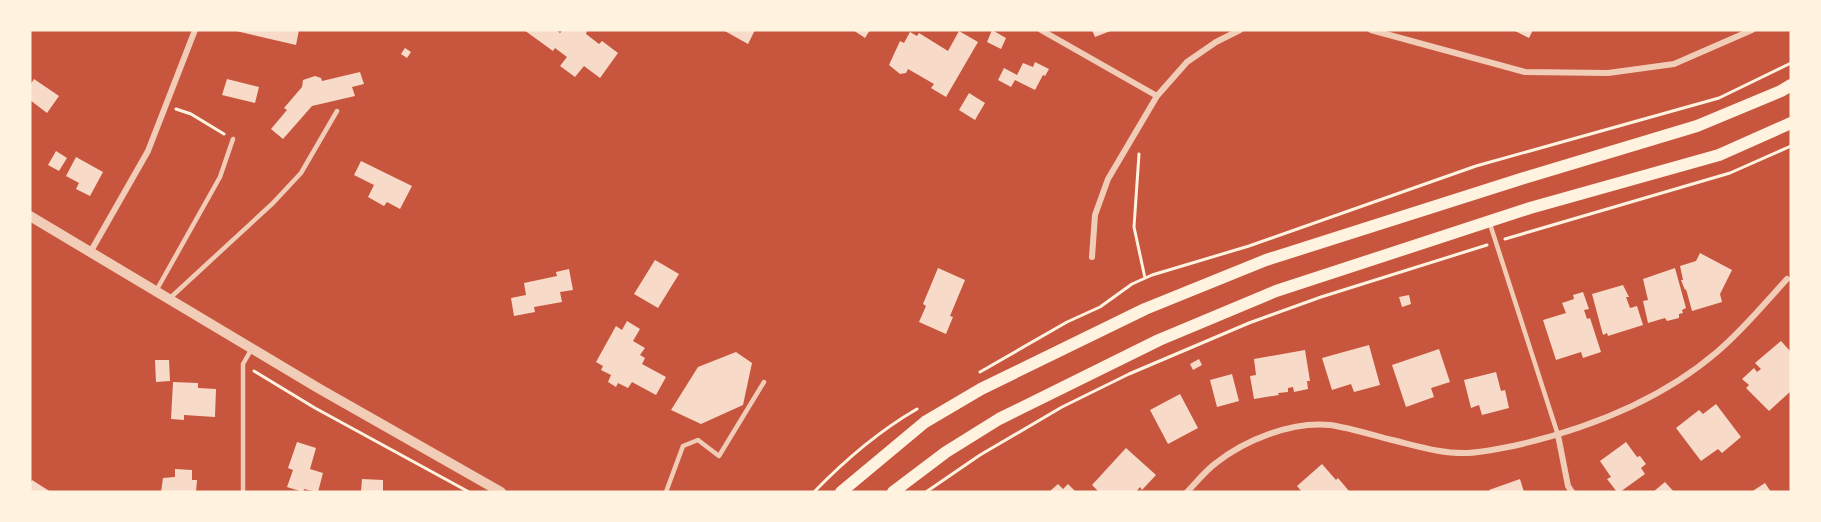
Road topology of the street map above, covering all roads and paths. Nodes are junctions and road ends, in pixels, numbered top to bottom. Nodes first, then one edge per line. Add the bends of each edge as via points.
1 (195, 30) edge
2 (1041, 30) edge
3 (1240, 30) edge
4 (1371, 30) edge
5 (1752, 30) edge
6 (1791, 85) edge
7 (1157, 96) junction
8 (166, 105) junction
9 (337, 111) dead end
10 (1791, 123) edge
11 (233, 139) joint
12 (1791, 146) edge
13 (1139, 154) dead end
14 (30, 216) edge
15 (1490, 221) junction
16 (1497, 242) junction
17 (91, 251) junction
18 (1092, 257) dead end
19 (1145, 278) dead end
20 (1787, 279) dead end
21 (156, 291) junction
22 (169, 299) junction
23 (252, 348) junction
24 (243, 364) junction
25 (764, 382) dead end
26 (1558, 435) junction
27 (243, 492) edge
28 (469, 492) edge
29 (501, 492) edge
30 (666, 492) edge
31 (841, 492) edge
32 (893, 492) edge
33 (926, 492) edge
34 (1187, 492) edge
35 (1572, 492) edge

1 - 8 street
2 - 7 street
3 - 7 street via 1187,62
4 - 5 street via 1525,72 1608,72 1674,64
6 - 31 main road via 1697,126 1266,260 1145,309 981,389 925,422
7 - 18 street via 1108,179 1095,215
8 - 11 path
8 - 17 street via 148,150
9 - 22 lane via 301,173
10 - 15 main road via 1719,155
11 - 21 lane via 220,177
12 - 16 path via 1730,173
13 - 19 path via 1134,227
14 - 17 street
15 - 16 lane
15 - 32 main road via 1275,291 1159,340 999,419
16 - 26 lane
16 - 33 path via 1321,297 1129,374 1062,407
17 - 21 street
20 - 26 street via 1718,352 1679,380 1634,405
21 - 22 street
22 - 23 street
23 - 24 lane
23 - 29 street
24 - 27 lane
24 - 28 path
25 - 30 lane via 719,456 698,440 683,447
26 - 34 street via 1499,449 1437,452 1330,425 1310,425 1254,439 1215,463
26 - 35 street

